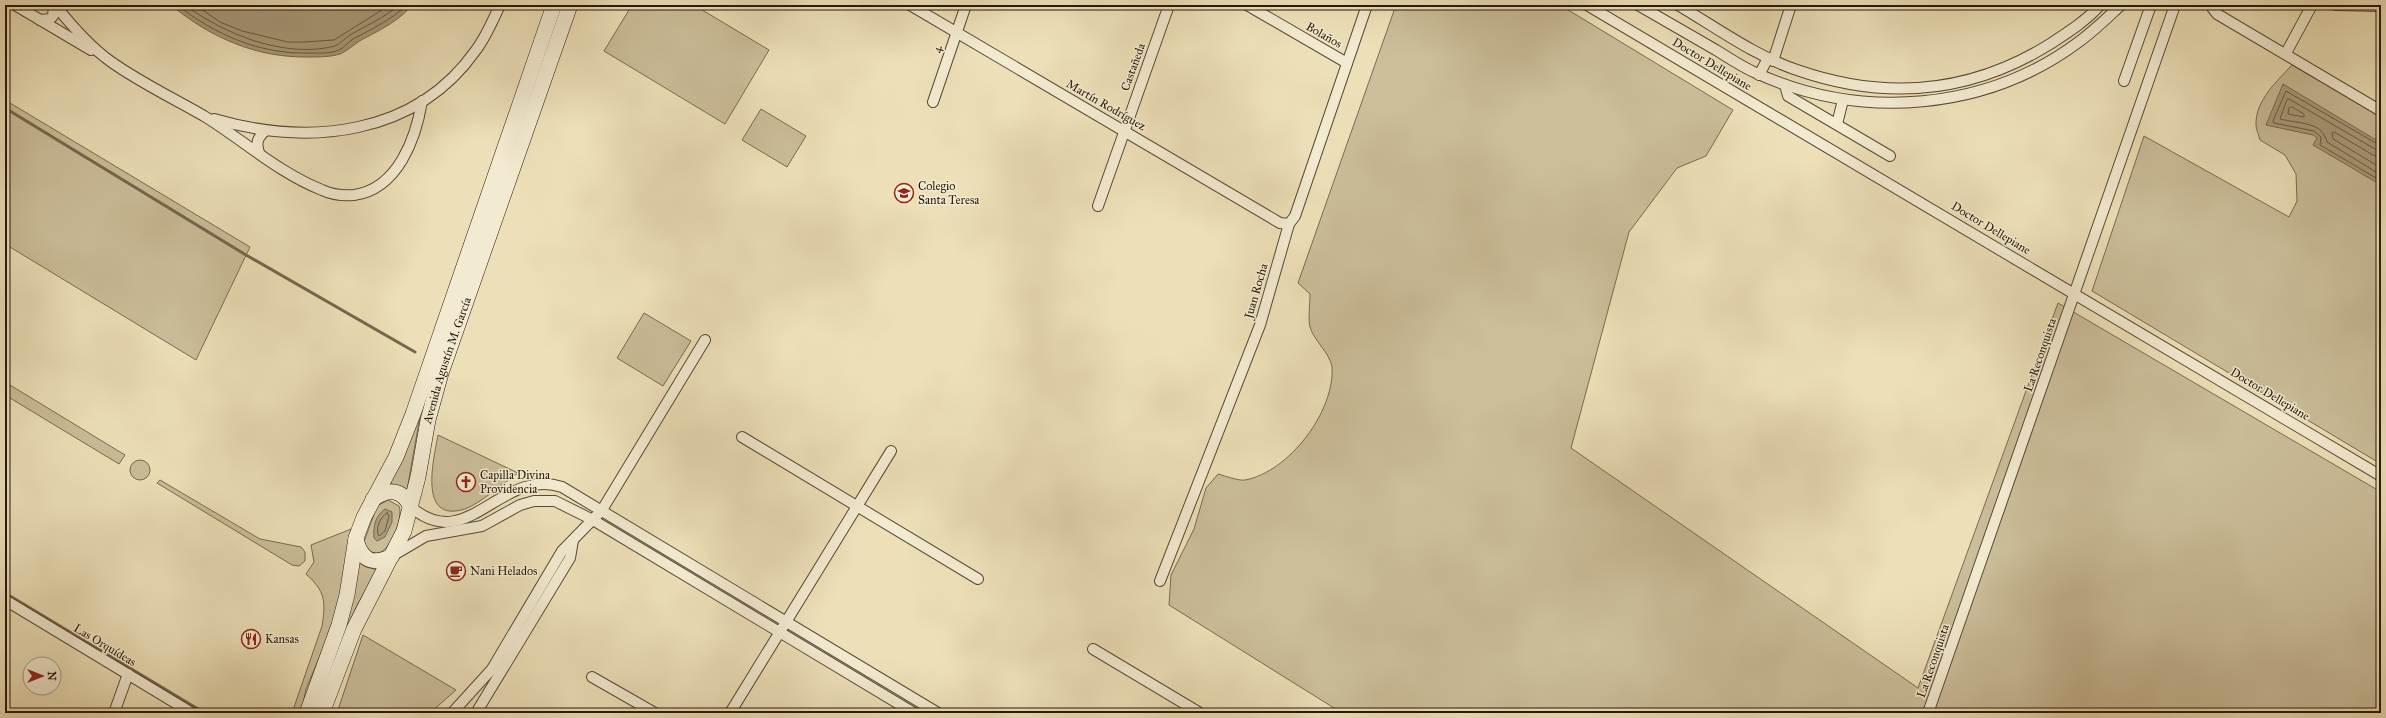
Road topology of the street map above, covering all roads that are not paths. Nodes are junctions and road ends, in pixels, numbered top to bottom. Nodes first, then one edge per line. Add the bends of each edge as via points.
1 (15, 5) edge
2 (55, 5) edge
3 (500, 5) edge
4 (554, 5) edge
5 (570, 5) edge
6 (910, 5) edge
7 (966, 5) edge
8 (1169, 5) edge
9 (1247, 5) edge
10 (1367, 5) edge
11 (1587, 5) edge
12 (1638, 5) edge
13 (1678, 5) edge
14 (1791, 5) edge
15 (2100, 5) edge
16 (2121, 5) edge
17 (2175, 5) edge
18 (2210, 5) edge
19 (2312, 5) edge
20 (2335, 5) edge
21 (2381, 6) edge
22 (2148, 7) edge
23 (40, 20) junction
24 (956, 33) junction
25 (2286, 54) junction
26 (110, 60) junction
27 (1774, 60) junction
28 (1347, 63) junction
29 (1759, 75) junction
30 (2124, 81) dead end
31 (1780, 83) junction
32 (1843, 100) junction
33 (422, 101) junction
34 (933, 102) dead end
35 (2381, 111) edge
36 (204, 117) junction
37 (1837, 124) junction
38 (265, 131) junction
39 (1124, 131) junction
40 (259, 153) junction
41 (1890, 156) dead end
42 (1098, 206) dead end
43 (1289, 224) junction
44 (2076, 293) junction
45 (705, 340) dead end
46 (742, 437) dead end
47 (891, 452) dead end
48 (2381, 476) edge
49 (524, 485) junction
50 (514, 490) junction
51 (373, 499) junction
52 (530, 502) junction
53 (520, 505) junction
54 (857, 506) junction
55 (411, 507) junction
56 (602, 510) junction
57 (454, 520) junction
58 (593, 520) junction
59 (456, 531) junction
60 (356, 538) junction
61 (573, 540) junction
62 (392, 556) junction
63 (978, 579) dead end
64 (1160, 581) dead end
65 (5, 600) edge
66 (785, 622) junction
67 (779, 632) junction
68 (1093, 649) dead end
69 (128, 674) junction
70 (592, 677) dead end
71 (470, 693) junction
72 (484, 700) junction
73 (114, 713) edge
74 (192, 713) edge
75 (307, 713) edge
76 (322, 713) edge
77 (452, 713) edge
78 (476, 713) edge
79 (655, 713) edge
80 (730, 713) edge
81 (914, 713) edge
82 (938, 713) edge
83 (1200, 713) edge
84 (1928, 713) edge

1 - 23 street
2 - 23 street via 53,16
2 - 26 street via 84,38
3 - 33 street via 489,29 467,62 444,86
4 - 51 main road, Avenida Agustín M. García via 413,414 396,458
5 - 55 main road, Avenida Agustín M. García via 441,373 428,420
6 - 24 street, Martín Rodríguez
7 - 24 street, 4
8 - 39 street, Castañeda
9 - 28 street, Bolaños
10 - 28 street, Juan Rocha
11 - 44 street, Doctor Dellepiane
12 - 29 street
13 - 27 street
14 - 27 street
15 - 27 street via 2064,35 2012,66 1957,84 1914,88 1872,87 1824,78
16 - 32 street via 2081,41 2063,53 2004,83 1968,94 1922,102 1888,104
17 - 44 street, La Reconquista
18 - 25 street via 2217,14
19 - 25 street
20 - 21 street
22 - 30 street
23 - 26 street
24 - 34 street, 4
24 - 39 street, Martín Rodríguez
25 - 35 street
26 - 36 street
27 - 29 street
27 - 31 street via 1781,71
28 - 43 street, Juan Rocha via 1295,216
29 - 31 street
31 - 32 street
31 - 37 street via 1788,96
32 - 37 street
33 - 38 street via 383,121 361,128 319,133
33 - 40 street via 419,118 398,168 388,179 366,192 342,196 333,194 307,183
36 - 38 street
36 - 40 street
37 - 41 street
38 - 40 street via 257,141
39 - 42 street, Castañeda
39 - 43 street, Martín Rodríguez via 1280,224
43 - 64 street, Juan Rocha via 1250,352
44 - 48 street, Doctor Dellepiane
44 - 84 street, La Reconquista
45 - 56 street
46 - 54 street
47 - 54 street
49 - 50 street
49 - 52 street via 531,491
49 - 56 street via 554,485 570,491
50 - 53 street via 512,500
50 - 57 street via 476,513
51 - 55 main road via 386,492 398,492 407,499
51 - 60 main road, Avenida Agustín M. García
52 - 53 street
52 - 58 street via 542,499 556,501
53 - 59 street via 482,526
54 - 63 street
54 - 66 street
55 - 57 street via 427,519 437,522
55 - 62 main road, Avenida Agustín M. García via 404,531
56 - 58 street
56 - 66 street
57 - 59 street
58 - 61 street
58 - 67 street
59 - 62 street via 426,536
60 - 62 main road via 359,549 368,559 382,561
60 - 75 main road, Avenida Agustín M. García via 347,595 339,625
61 - 71 street via 562,551 492,669
61 - 72 street via 570,558
62 - 76 main road, Avenida Agustín M. García via 354,629
65 - 69 street, Las Orquídeas
66 - 67 street
66 - 82 street
67 - 80 street
67 - 81 street
68 - 83 street
69 - 73 street
69 - 74 street, Las Orquídeas
70 - 79 street
71 - 72 street
71 - 77 street
72 - 78 street

